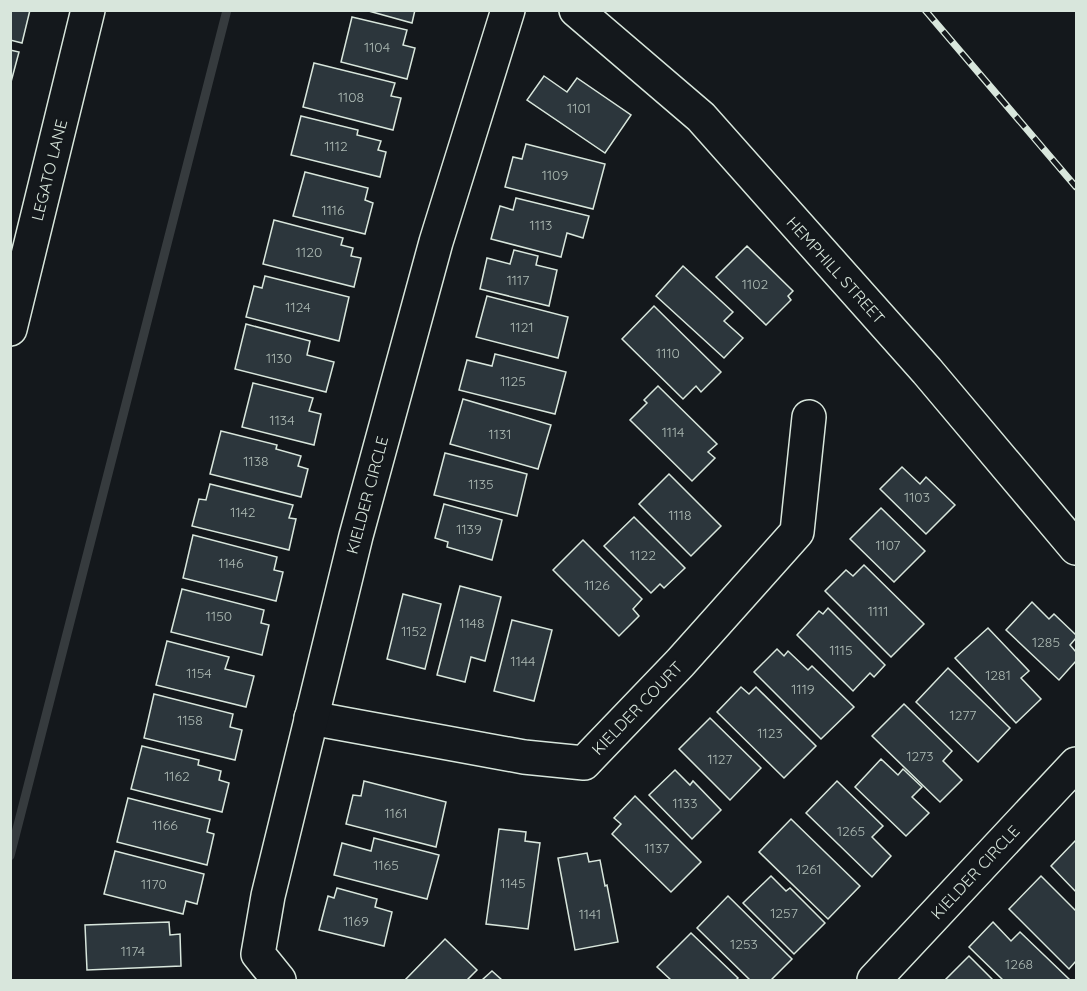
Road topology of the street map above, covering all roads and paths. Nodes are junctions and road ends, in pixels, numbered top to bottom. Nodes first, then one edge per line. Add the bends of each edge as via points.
1 (88, 10) edge
2 (508, 10) edge
3 (576, 10) edge
4 (10, 329) edge
5 (809, 417) dead end
6 (1077, 548) edge
7 (311, 718) junction
8 (1077, 764) edge
9 (279, 981) edge
10 (874, 981) edge

1 - 4 street, LEGATO LANE
2 - 7 street, KIELDER CIRCLE via 436,242
3 - 6 street, HEMPHILL STREET via 701,117 927,371
5 - 7 street, KIELDER COURT via 796,532 680,663 584,763 524,757
7 - 9 street, KIELDER CIRCLE via 258,954
8 - 10 street, KIELDER CIRCLE

